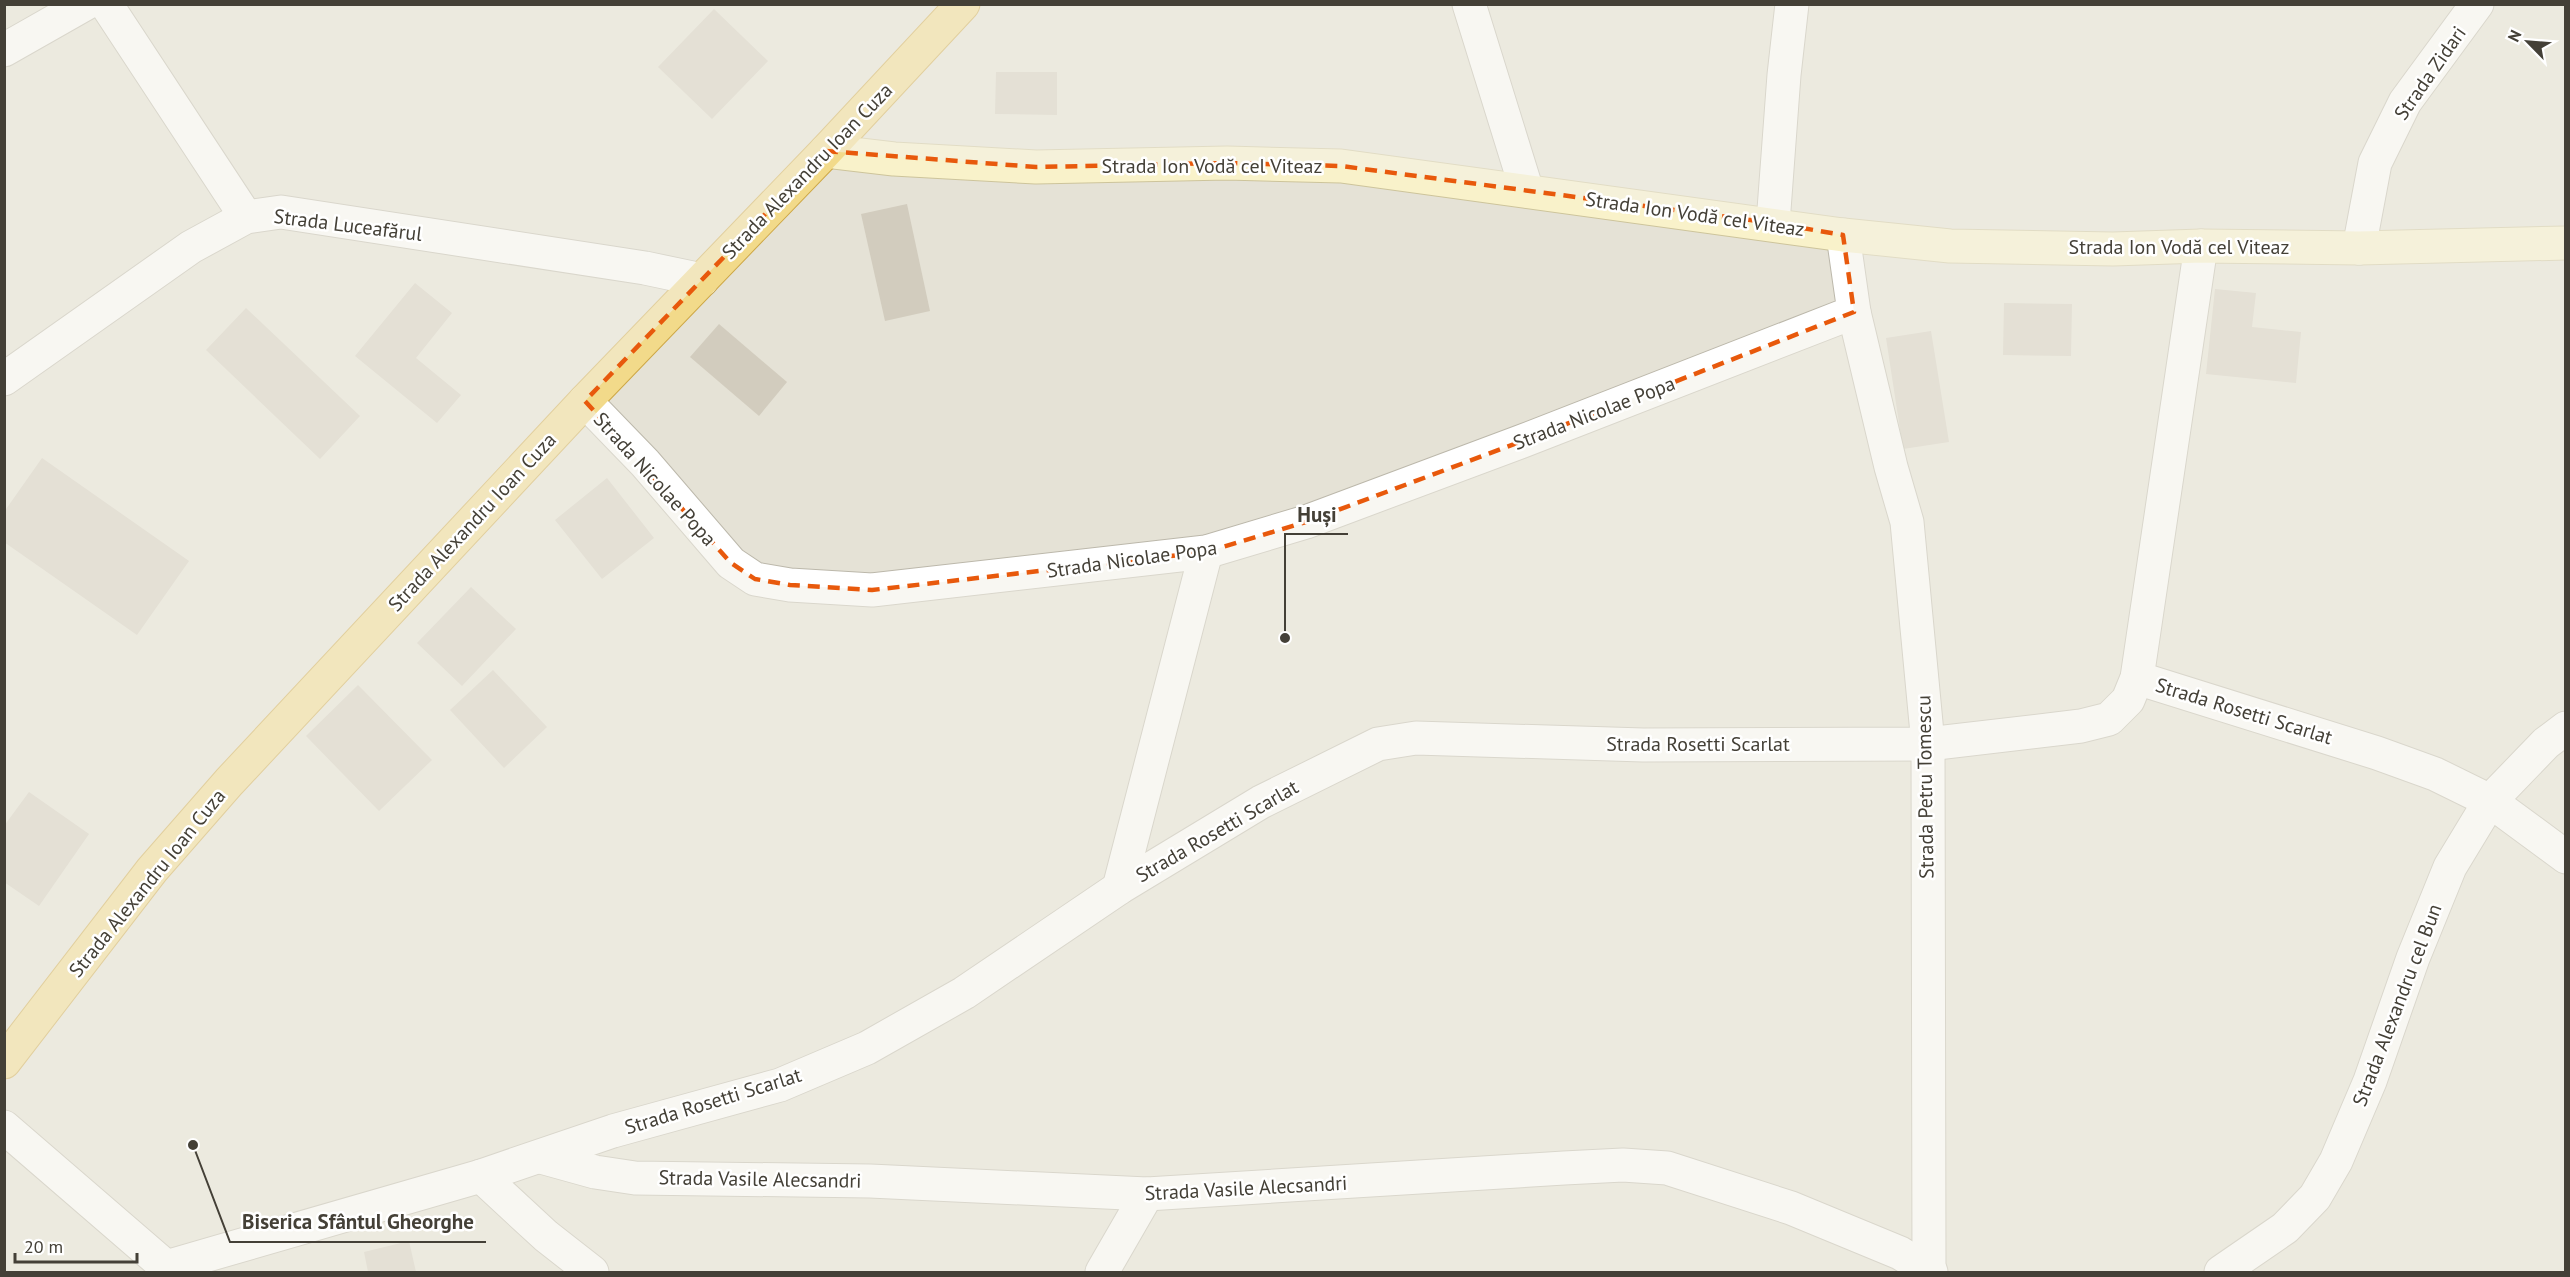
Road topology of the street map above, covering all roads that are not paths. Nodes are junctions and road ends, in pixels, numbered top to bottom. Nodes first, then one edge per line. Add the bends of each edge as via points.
1 (85, 4) edge
2 (106, 4) edge
3 (963, 4) edge
4 (1469, 4) edge
5 (1792, 4) edge
6 (2477, 4) edge
7 (35, 17) edge
8 (4, 50) edge
9 (826, 151) junction
10 (1527, 191) junction
11 (246, 217) junction
12 (1773, 223) junction
13 (1843, 235) junction
14 (2565, 243) edge
15 (2201, 246) junction
16 (2360, 248) junction
17 (702, 280) junction
18 (1854, 312) junction
19 (4, 379) edge
20 (585, 401) junction
21 (1206, 552) junction
22 (2137, 678) junction
23 (2565, 728) edge
24 (1928, 744) junction
25 (2490, 801) junction
26 (2565, 856) edge
27 (1119, 888) junction
28 (4, 1062) edge
29 (4, 1127) edge
30 (541, 1157) junction
31 (481, 1176) junction
32 (1147, 1194) junction
33 (169, 1270) edge
34 (1930, 1271) edge
35 (592, 1272) edge
36 (1102, 1272) edge
37 (2221, 1272) edge

1 - 7 street
2 - 11 street
3 - 9 highway, Strada Alexandru Ioan Cuza
4 - 10 street
5 - 12 street
6 - 16 street, Strada Zidari via 2405,102 2375,164
7 - 8 street
9 - 10 main road, Strada Ion Vodă cel Viteaz via 1036,167 1227,163 1341,166
9 - 17 highway, Strada Alexandru Ioan Cuza
10 - 12 main road, Strada Ion Vodă cel Viteaz
11 - 17 street, Strada Luceafărul via 281,212
11 - 19 street, Strada Luceafărul via 191,247
12 - 13 main road, Strada Ion Vodă cel Viteaz
13 - 15 main road, Strada Ion Vodă cel Viteaz via 1950,246
13 - 18 street
14 - 16 main road, Strada Ion Vodă cel Viteaz
15 - 16 main road, Strada Ion Vodă cel Viteaz
15 - 22 street
17 - 20 highway, Strada Alexandru Ioan Cuza
18 - 21 street, Strada Nicolae Popa via 1306,522
18 - 24 street, Strada Petru Tomescu via 1907,522
20 - 21 street, Strada Nicolae Popa via 731,562 755,579 872,590
20 - 28 highway, Strada Alexandru Ioan Cuza via 229,782 159,862
21 - 27 street
22 - 24 street, Strada Rosetti Scarlat via 2128,700 2109,719 2081,726
22 - 25 street, Strada Rosetti Scarlat via 2377,753 2435,774
23 - 25 street, Strada Alexandru cel Bun
24 - 27 street, Strada Rosetti Scarlat via 1643,745 1416,738 1378,744 1261,802
24 - 34 street, Strada Petru Tomescu
25 - 26 street, Strada Rosetti Scarlat
25 - 37 street, Strada Alexandru cel Bun via 2450,867 2370,1082 2336,1161 2315,1197 2285,1228
27 - 30 street, Strada Rosetti Scarlat via 964,993 867,1048 780,1085 613,1131
29 - 33 street
30 - 31 street, Strada Rosetti Scarlat
30 - 32 street, Strada Vasile Alecsandri via 635,1178 870,1181
31 - 33 street, Strada Rosetti Scarlat
31 - 35 street
32 - 34 street, Strada Vasile Alecsandri via 1623,1165 1667,1168 1791,1208 1900,1253
32 - 36 street

